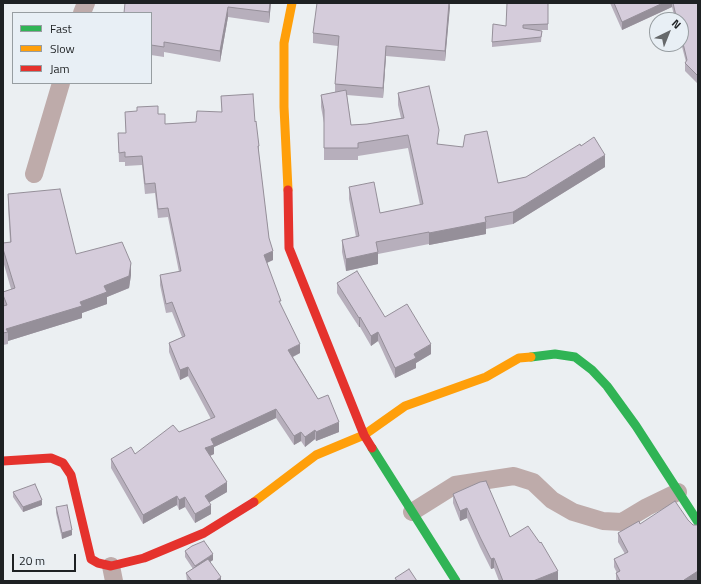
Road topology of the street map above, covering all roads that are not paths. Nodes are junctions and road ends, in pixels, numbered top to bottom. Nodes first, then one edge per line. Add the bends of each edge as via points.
1 (292, 3) edge
2 (61, 84) edge
3 (34, 174) dead end
4 (364, 435) junction
5 (3, 461) edge
6 (678, 492) junction
7 (412, 512) junction
8 (698, 522) edge
9 (112, 574) edge
10 (456, 581) edge

1 - 4 street via 284,43 289,248
2 - 3 street
4 - 6 street via 405,406 486,377 519,358 555,354 575,357 607,386
4 - 7 street
4 - 9 street via 316,456 260,499 204,533
5 - 9 street via 51,458 63,462 71,475 91,558
6 - 7 street via 622,522 572,512 552,500 533,482 514,476 455,485
6 - 8 street
7 - 10 street

